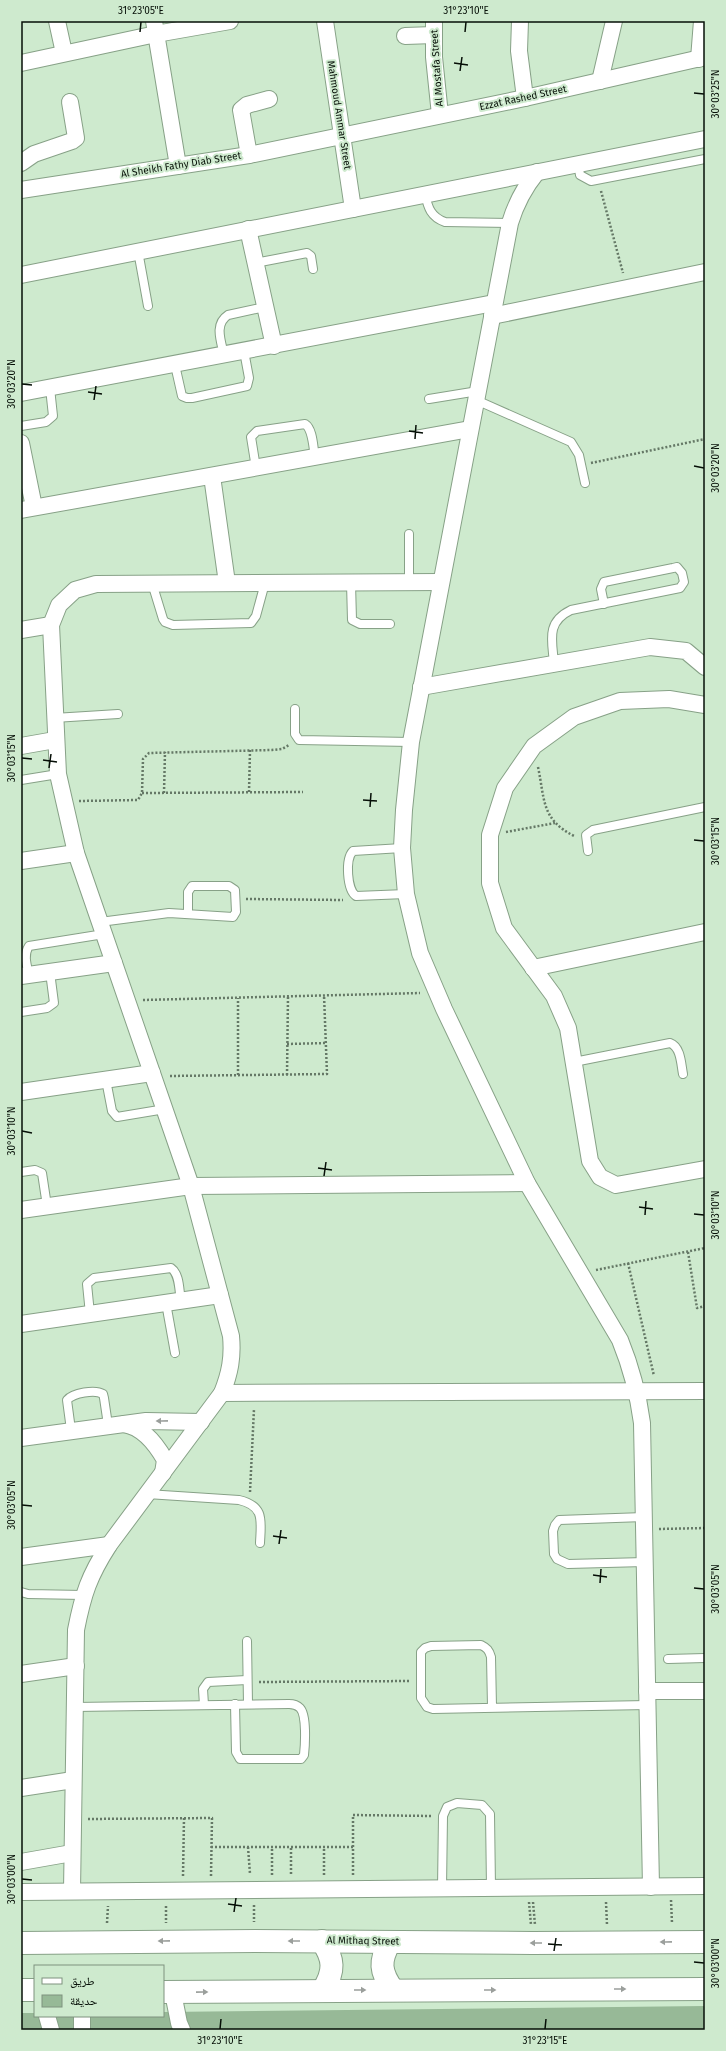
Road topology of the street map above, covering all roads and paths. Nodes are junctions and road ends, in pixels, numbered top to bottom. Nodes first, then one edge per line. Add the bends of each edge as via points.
1 (57, 21) edge
2 (230, 21) edge
3 (325, 21) edge
4 (520, 21) edge
5 (614, 21) edge
6 (702, 21) edge
7 (155, 28) edge
8 (434, 28) edge
9 (405, 36) dead end
10 (64, 53) junction
11 (702, 58) edge
12 (21, 63) edge
13 (600, 81) junction
14 (525, 98) junction
15 (268, 99) dead end
16 (70, 102) dead end
17 (440, 115) junction
18 (341, 136) junction
19 (705, 139) edge
20 (249, 155) junction
21 (705, 159) edge
22 (21, 162) edge
23 (578, 164) junction
24 (178, 166) junction
25 (537, 172) junction
26 (598, 181) junction
27 (21, 190) edge
28 (425, 194) junction
29 (353, 208) junction
30 (510, 223) junction
31 (248, 230) junction
32 (138, 252) junction
33 (255, 263) junction
34 (313, 269) dead end
35 (705, 272) edge
36 (21, 275) edge
37 (626, 288) junction
38 (148, 306) dead end
39 (265, 307) junction
40 (493, 309) junction
41 (274, 346) junction
42 (244, 352) junction
43 (224, 355) junction
44 (174, 365) junction
45 (50, 388) junction
46 (21, 393) edge
47 (477, 395) junction
48 (429, 399) dead end
49 (21, 426) edge
50 (470, 429) junction
51 (705, 440) edge
52 (21, 443) edge
53 (315, 457) junction
54 (581, 465) junction
55 (256, 468) junction
56 (212, 476) junction
57 (25, 479) edge
58 (585, 484) dead end
59 (27, 508) edge
60 (409, 534) dead end
61 (409, 582) junction
62 (441, 582) junction
63 (152, 583) junction
64 (227, 583) junction
65 (265, 583) junction
66 (351, 583) junction
67 (604, 604) junction
68 (390, 624) dead end
69 (50, 625) junction
70 (21, 630) edge
71 (554, 663) junction
72 (705, 667) edge
73 (421, 687) junction
74 (705, 705) edge
75 (295, 709) dead end
76 (118, 714) dead end
77 (54, 718) junction
78 (296, 737) junction
79 (55, 740) junction
80 (411, 742) junction
81 (21, 746) edge
82 (534, 746) junction
83 (250, 750) junction
84 (165, 752) junction
85 (58, 774) junction
86 (21, 780) edge
87 (249, 792) junction
88 (303, 792) dead end
89 (142, 793) junction
90 (164, 793) junction
91 (63, 801) junction
92 (705, 807) edge
93 (555, 823) junction
94 (490, 836) junction
95 (586, 839) junction
96 (402, 848) junction
97 (588, 851) dead end
98 (76, 853) junction
99 (21, 861) edge
100 (406, 894) junction
101 (356, 896) junction
102 (236, 898) junction
103 (188, 914) junction
104 (102, 928) junction
105 (705, 932) edge
106 (114, 963) junction
107 (533, 968) junction
108 (50, 972) junction
109 (25, 976) edge
110 (436, 992) junction
111 (324, 995) junction
112 (288, 996) junction
113 (238, 998) junction
114 (127, 1001) junction
115 (21, 1012) edge
116 (326, 1043) junction
117 (287, 1044) junction
118 (574, 1062) junction
119 (152, 1074) junction
120 (683, 1074) dead end
121 (238, 1075) junction
122 (287, 1075) junction
123 (106, 1080) junction
124 (21, 1092) edge
125 (165, 1109) junction
126 (705, 1169) edge
127 (21, 1172) edge
128 (527, 1183) junction
129 (191, 1186) junction
130 (47, 1206) junction
131 (21, 1210) edge
132 (705, 1248) edge
133 (688, 1252) junction
134 (628, 1263) junction
135 (580, 1273) junction
136 (220, 1295) junction
137 (173, 1302) junction
138 (705, 1306) edge
139 (90, 1314) junction
140 (21, 1324) edge
141 (175, 1353) dead end
142 (638, 1391) junction
143 (658, 1391) junction
144 (705, 1391) edge
145 (222, 1393) junction
146 (254, 1393) junction
147 (201, 1422) junction
148 (113, 1424) junction
149 (71, 1430) junction
150 (21, 1438) edge
151 (163, 1473) junction
152 (147, 1494) junction
153 (250, 1502) junction
154 (644, 1523) junction
155 (705, 1528) edge
156 (260, 1543) dead end
157 (109, 1545) junction
158 (21, 1557) edge
159 (645, 1562) junction
160 (21, 1592) edge
161 (83, 1595) junction
162 (247, 1641) dead end
163 (705, 1658) edge
164 (668, 1659) dead end
165 (76, 1666) junction
166 (21, 1674) edge
167 (247, 1681) junction
168 (420, 1681) junction
169 (705, 1691) edge
170 (647, 1698) junction
171 (235, 1704) junction
172 (248, 1704) junction
173 (204, 1705) junction
174 (74, 1706) junction
175 (492, 1707) junction
176 (73, 1780) junction
177 (21, 1788) edge
178 (443, 1816) junction
179 (184, 1818) junction
180 (73, 1820) junction
181 (211, 1847) junction
182 (248, 1847) junction
183 (272, 1847) junction
184 (291, 1847) junction
185 (324, 1847) junction
186 (353, 1847) junction
187 (72, 1853) junction
188 (21, 1862) edge
189 (705, 1886) edge
190 (651, 1887) junction
191 (442, 1888) junction
192 (491, 1888) junction
193 (353, 1889) junction
194 (182, 1890) junction
195 (211, 1890) junction
196 (272, 1890) junction
197 (290, 1890) junction
198 (324, 1890) junction
199 (72, 1891) junction
200 (21, 1892) edge
201 (253, 1897) junction
202 (671, 1902) dead end
203 (606, 1903) dead end
204 (108, 1906) dead end
205 (166, 1906) dead end
206 (671, 1910) dead end
207 (607, 1911) dead end
208 (254, 1913) dead end
209 (166, 1914) dead end
210 (108, 1918) dead end
211 (322, 1941) junction
212 (390, 1942) junction
213 (705, 1942) edge
214 (21, 1943) edge
215 (705, 1989) edge
216 (323, 1990) junction
217 (393, 1990) junction
218 (168, 1992) edge
219 (47, 2017) edge
220 (82, 2017) edge
221 (52, 2030) edge
222 (82, 2030) edge
223 (182, 2030) edge

1 - 10 street
2 - 7 street
3 - 18 street, Mahmoud Ammar Street
4 - 14 street via 519,51
5 - 13 street
6 - 11 street
7 - 10 street
7 - 24 street
8 - 9 street
8 - 17 street, Al Mostafa Street
10 - 12 street
11 - 13 street, Ezzat Rashed Street
13 - 14 street, Ezzat Rashed Street
14 - 17 street, Ezzat Rashed Street
15 - 20 street via 246,105 241,110
16 - 22 street via 76,138 34,154
17 - 18 street, Ezzat Rashed Street
18 - 20 street, Al Sheikh Fathy Diab Street
18 - 29 street, Mahmoud Ammar Street
19 - 23 street
20 - 24 street, Al Sheikh Fathy Diab Street
21 - 26 lane
23 - 25 street
23 - 26 lane via 580,175 591,181
24 - 27 street, Al Sheikh Fathy Diab Street
25 - 28 street
25 - 30 street via 515,204
26 - 37 path
28 - 29 street
28 - 30 lane via 428,210 439,220
29 - 31 street
30 - 40 street
31 - 32 street
31 - 33 street
32 - 36 street
32 - 38 lane
33 - 34 lane via 307,253 311,256
33 - 39 street
35 - 37 street
37 - 40 street
39 - 41 street
39 - 43 lane via 223,318 219,329
40 - 41 street
40 - 47 street
41 - 42 street
42 - 43 street
42 - 44 lane via 249,382 243,388 187,398 182,396
43 - 44 street
44 - 45 street
45 - 46 street
45 - 49 lane via 54,410 50,420
47 - 48 lane
47 - 50 street
47 - 54 lane via 570,442 576,448
50 - 53 street
50 - 62 street
51 - 54 path
52 - 57 street
53 - 55 street
53 - 55 lane via 310,430 304,424 257,431 251,437
54 - 58 lane
55 - 56 street
56 - 59 street
56 - 64 street
57 - 59 street
60 - 61 lane
61 - 62 street
61 - 66 street
62 - 73 street
63 - 64 street
63 - 65 lane via 163,619 173,625 251,622 256,616
63 - 69 street via 96,584 75,590 59,605
64 - 65 street
65 - 66 street
66 - 68 lane via 352,620 360,624
67 - 67 lane via 601,585 607,580 677,567 682,573 684,582 680,588
67 - 71 lane via 571,610 561,615 554,624 551,634
69 - 70 street
69 - 77 street
71 - 72 street via 650,647 686,651
71 - 73 street
73 - 80 street
74 - 82 street via 669,699 620,701 574,717
75 - 78 lane
76 - 77 lane
77 - 79 street
78 - 80 lane via 303,740
78 - 83 path via 282,749
79 - 81 street
79 - 85 street
80 - 96 street
82 - 93 path via 547,814
82 - 94 street via 505,788
83 - 84 path
83 - 87 path
84 - 89 path via 149,753 144,756
84 - 90 path
85 - 86 lane
85 - 91 street
87 - 88 path
87 - 90 path
89 - 90 path
89 - 91 path via 140,798 134,801
91 - 98 street
92 - 95 lane via 593,830 586,835
93 - 94 path
93 - 95 path via 564,831
94 - 107 street via 490,883 504,928
95 - 97 lane
96 - 100 street
96 - 101 lane via 358,850 349,855 350,889
98 - 99 street
98 - 104 street
100 - 101 lane
100 - 110 street via 420,953
101 - 102 path via 336,901
102 - 103 lane via 236,912 232,917
102 - 103 lane via 233,887 192,886 188,892
103 - 104 lane via 169,913
104 - 106 street
104 - 109 lane via 29,946 26,950
105 - 107 street
106 - 108 street
106 - 114 street
107 - 118 street via 554,996 568,1028
108 - 109 street
108 - 115 lane via 54,1003 47,1008
110 - 111 path
110 - 128 street
111 - 112 path
111 - 116 path
112 - 113 path
112 - 117 path
113 - 114 path
113 - 121 path
114 - 119 street
116 - 117 path
116 - 122 path via 327,1074
117 - 122 path
118 - 120 lane via 670,1042 678,1049
118 - 126 street via 590,1161 600,1177 616,1185
119 - 121 path
119 - 123 street
119 - 125 street
121 - 122 path
123 - 124 street
123 - 125 lane via 112,1111 117,1117
125 - 129 street
127 - 130 lane via 35,1170 42,1173
128 - 129 street
128 - 135 street
129 - 130 street
129 - 136 street
130 - 131 street
132 - 133 path
133 - 134 path
133 - 138 path via 697,1308
134 - 135 path
134 - 143 path
135 - 142 street via 620,1340
136 - 137 street
136 - 145 street via 231,1336 232,1356 229,1375
137 - 139 street
137 - 139 lane via 177,1276 171,1268 94,1278 87,1284
137 - 141 lane
139 - 140 street
142 - 143 street
142 - 146 street
142 - 154 street via 642,1423
143 - 144 street
145 - 146 street
145 - 147 street
146 - 153 path
147 -> 148 street via 146,1421
147 - 151 street
148 - 149 street
148 - 149 lane via 103,1394 95,1392 74,1395 67,1400
148 - 151 street via 129,1425 147,1436 165,1460
149 - 150 street
151 - 152 street
152 - 153 lane
152 - 157 street
153 - 156 lane via 258,1510 261,1521
154 - 155 path
154 - 159 street
154 - 159 lane via 560,1520 553,1531 554,1554 557,1559 568,1564
157 - 158 street
157 - 161 street via 94,1569
159 - 170 street
160 - 161 lane
161 - 165 street via 76,1630
162 - 167 lane
163 - 164 lane
165 - 166 street
165 - 174 street
167 - 168 path
167 - 172 lane
167 - 173 lane via 208,1682 203,1689
168 - 175 lane via 421,1698 427,1707
168 - 175 lane via 420,1658 425,1648 481,1645 486,1647 491,1657
169 - 170 street
170 - 175 lane
170 - 190 street
171 - 172 lane
171 - 172 lane via 236,1752 240,1759 301,1759 305,1751 302,1709 289,1704
171 - 173 lane
173 - 174 lane
174 - 176 street
176 - 177 street
176 - 180 street
178 - 186 path via 353,1815
178 - 191 lane
178 - 192 lane via 447,1807 457,1803 476,1803 487,1809 490,1814
179 - 180 path
179 - 181 path via 212,1818
179 - 194 path
180 - 187 street
181 - 182 path
181 - 195 path
182 - 183 path
182 - 201 path
183 - 184 path
183 - 196 path
184 - 185 path
184 - 197 path
185 - 186 path
185 - 198 path
186 - 193 path
187 - 188 street
187 - 199 street
189 - 190 street
190 - 192 street
191 - 192 street
191 - 193 street
193 - 198 street
194 - 195 street
194 - 199 street
195 - 201 street
196 - 197 street
196 - 201 street
197 - 198 street
199 - 200 street
201 - 208 path
202 - 206 path
203 - 207 path
204 - 210 path
205 - 209 path
211 - 212 main road, Al Mithaq Street
211 -> 214 main road, Al Mithaq Street
211 - 216 main road via 329,1952 332,1965 330,1979
213 -> 212 main road, Al Mithaq Street
212 - 217 main road via 384,1953 382,1966 385,1979
217 -> 215 main road
216 -> 217 main road
218 -> 216 main road
218 - 223 street
219 - 221 street
220 - 222 street

